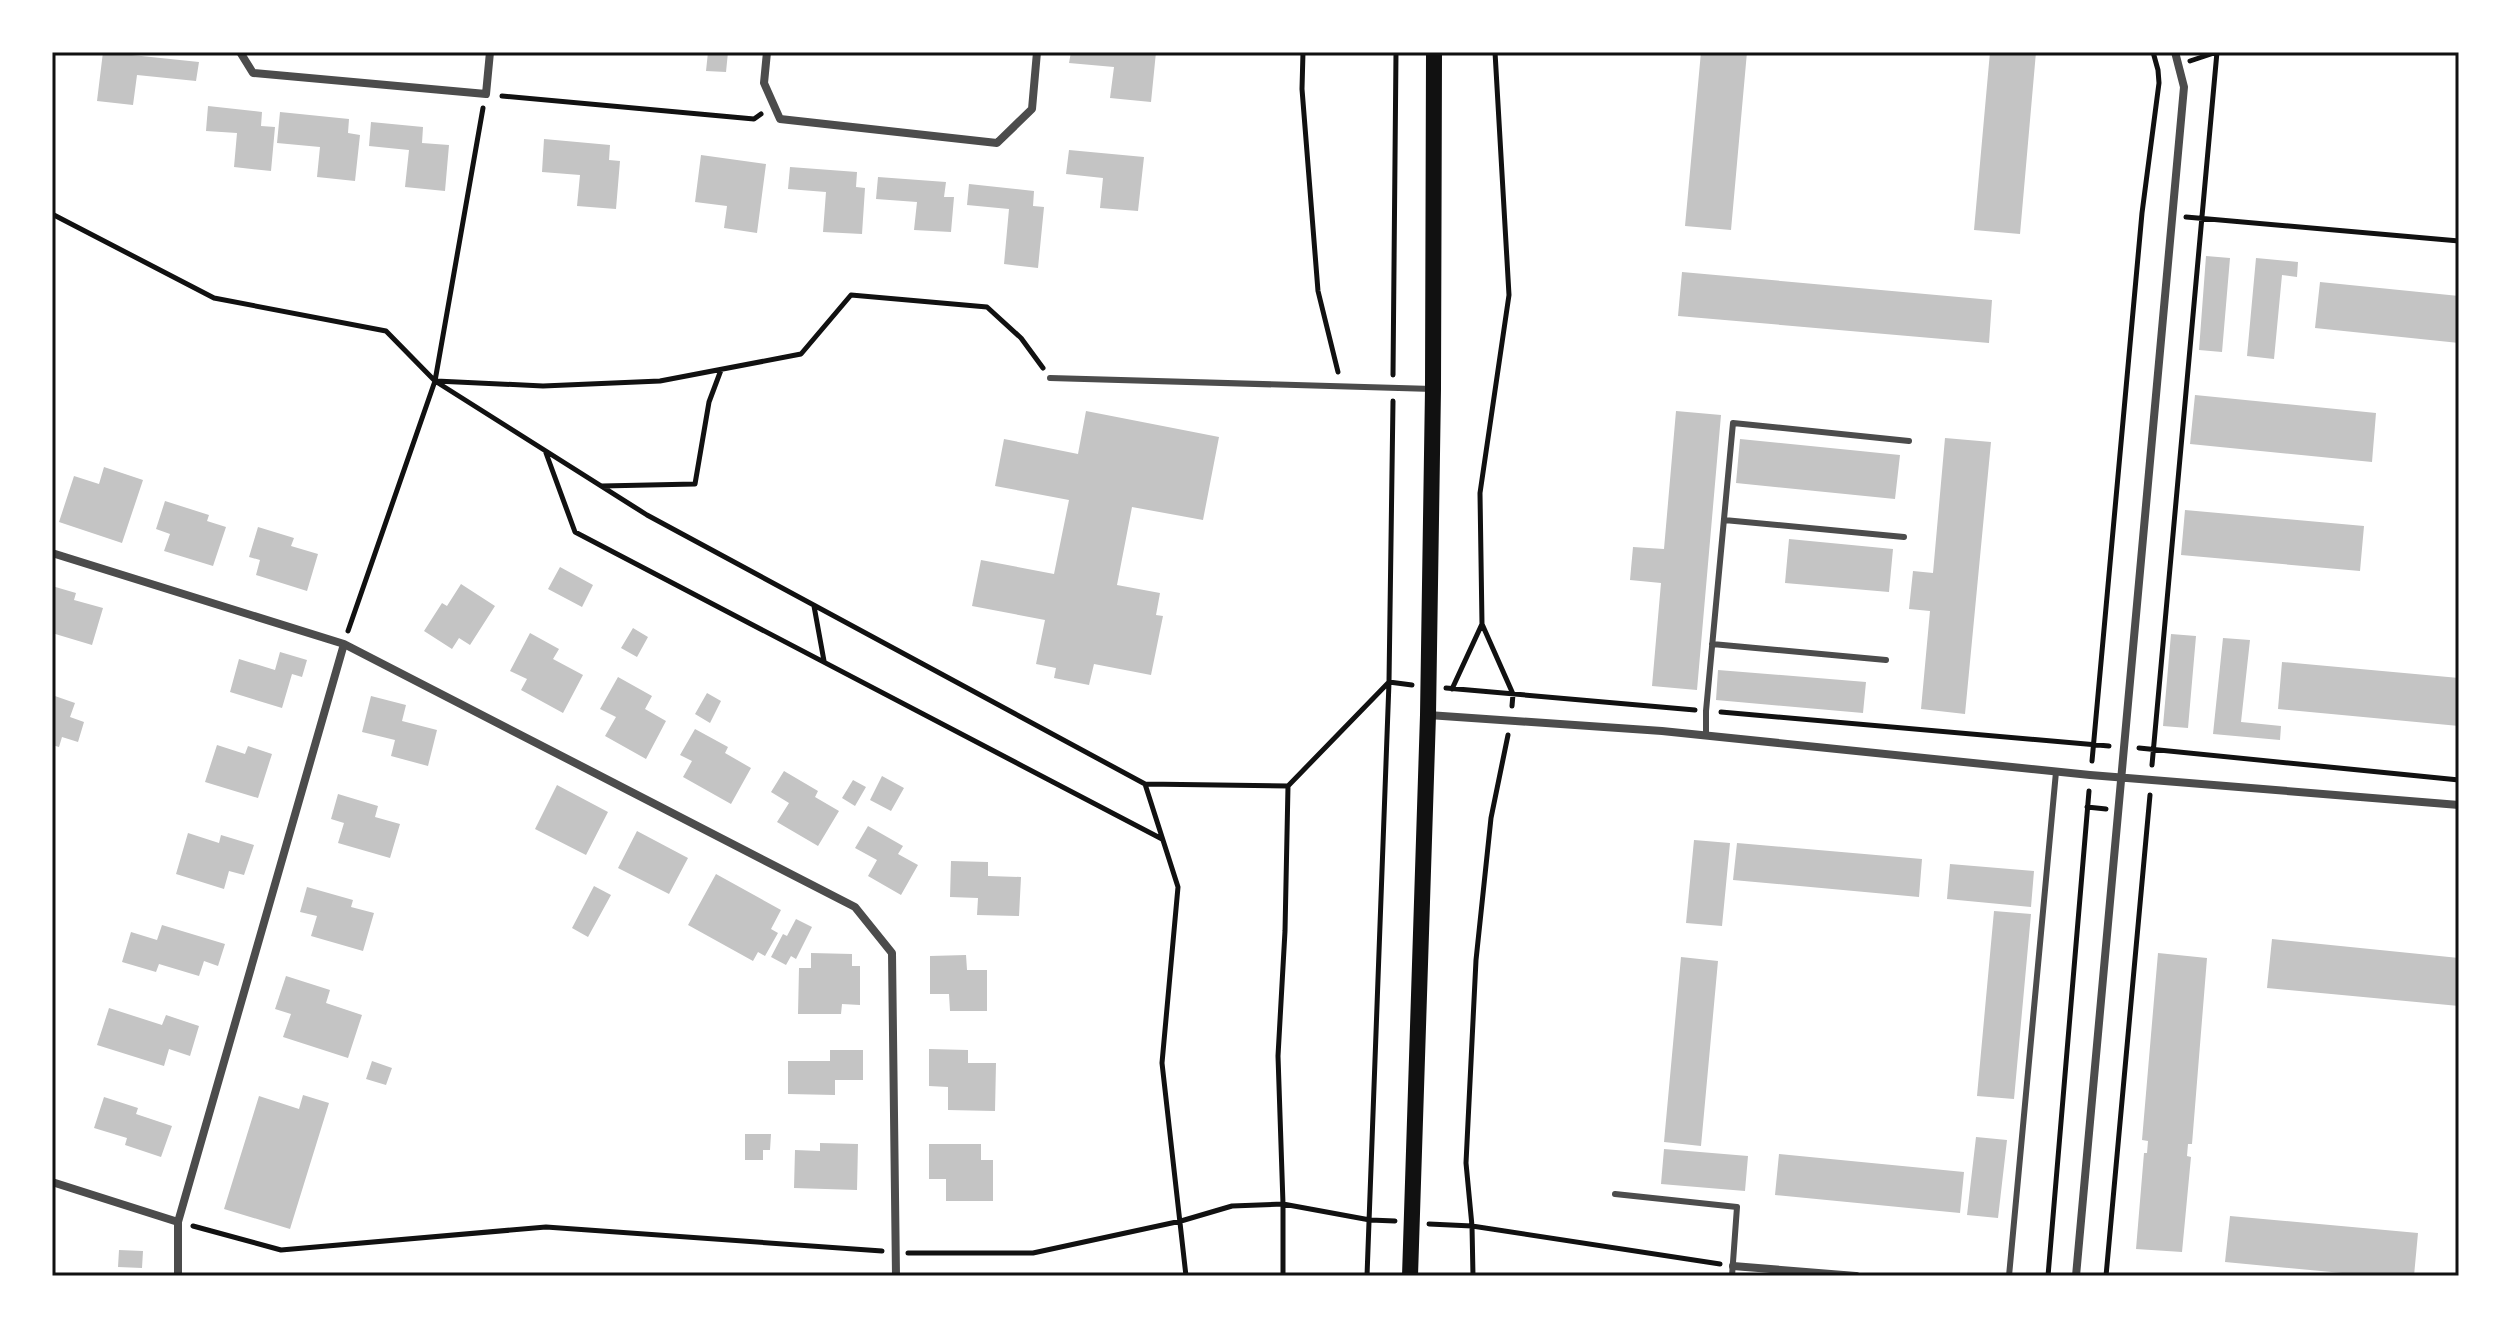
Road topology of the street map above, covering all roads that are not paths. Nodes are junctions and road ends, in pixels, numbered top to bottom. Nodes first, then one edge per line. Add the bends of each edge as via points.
1 (240, 52) edge
2 (490, 52) edge
3 (767, 52) edge
4 (1037, 52) edge
5 (1434, 52) edge
6 (2175, 52) edge
7 (1050, 378) road end
8 (1433, 389) junction
9 (1909, 441) dead end
10 (1724, 520) junction
11 (1904, 537) dead end
12 (52, 553) edge
13 (344, 644) junction
14 (1712, 644) junction
15 (1886, 660) dead end
16 (1428, 715) junction
17 (1706, 736) junction
18 (2056, 772) junction
19 (2121, 777) junction
20 (2459, 805) edge
21 (52, 1182) edge
22 (1615, 1194) dead end
23 (178, 1222) junction
24 (1733, 1266) junction
25 (178, 1276) edge
26 (896, 1276) edge
27 (1410, 1276) edge
28 (1732, 1276) edge
29 (1856, 1276) edge
30 (2009, 1276) edge
31 (2076, 1276) edge

1 - 2 street via 253,73 486,94
3 - 4 street via 764,83 780,119 997,143 1032,109
5 - 8 main road
6 - 19 street via 2184,87
7 - 8 lane
8 - 16 main road
9 - 10 lane via 1733,423
10 - 11 lane
10 - 14 lane
12 - 13 street
13 - 23 street
13 - 26 street via 855,907 892,953
14 - 15 lane
14 - 17 lane
16 - 17 street
16 - 27 main road
17 - 18 street
18 - 19 street
18 - 30 lane
19 - 20 street
19 - 31 street
21 - 23 street
22 - 24 lane via 1737,1207
23 - 25 street
24 - 28 lane
24 - 29 street

